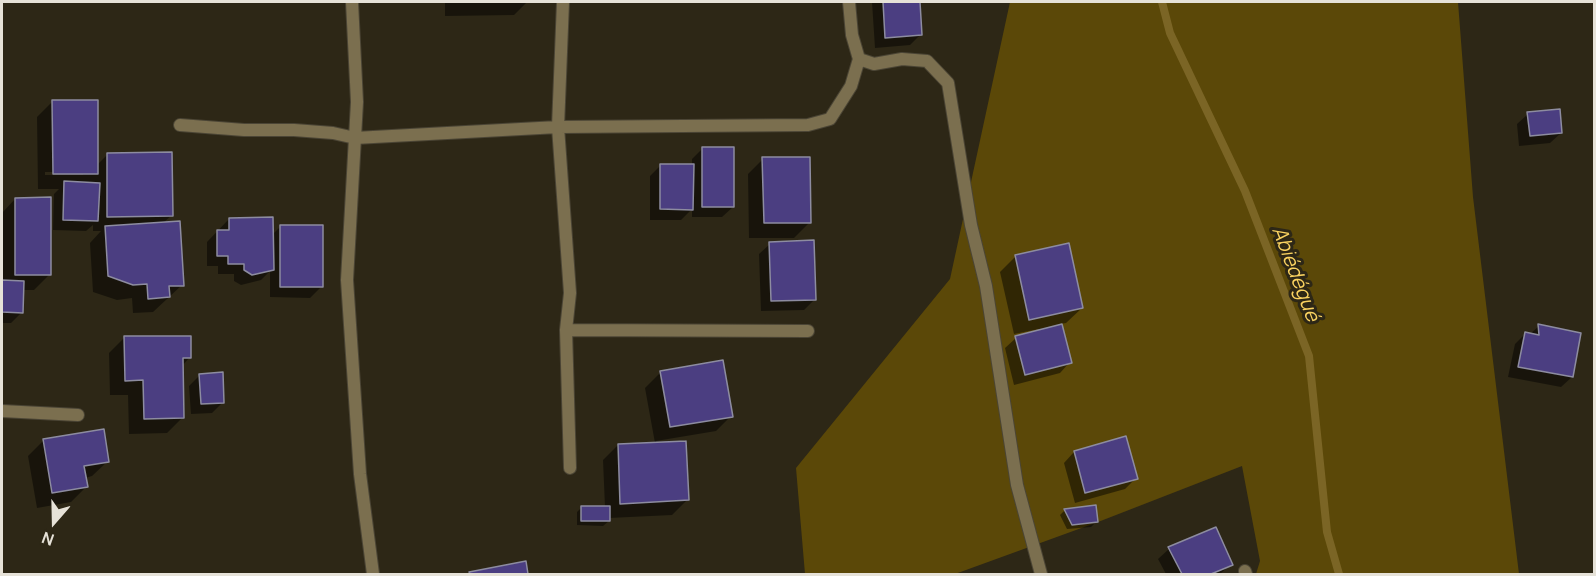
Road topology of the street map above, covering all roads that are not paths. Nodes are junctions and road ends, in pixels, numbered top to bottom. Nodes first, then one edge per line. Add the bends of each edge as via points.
1 (352, 2) edge
2 (563, 2) edge
3 (849, 2) edge
4 (859, 59) junction
5 (180, 125) dead end
6 (558, 127) junction
7 (355, 138) junction
8 (566, 330) junction
9 (808, 331) dead end
10 (2, 411) edge
11 (78, 415) dead end
12 (570, 468) dead end
13 (374, 574) edge
14 (1041, 574) edge

1 - 7 street
2 - 6 street
3 - 4 street
4 - 6 street via 851,86 830,118 808,125
4 - 14 street via 874,64 902,59 927,61 948,83 971,225 986,286 1017,485
5 - 7 street via 323,132
6 - 7 street
6 - 8 street via 570,293
7 - 13 street via 348,280 360,474
8 - 9 street
8 - 12 street
10 - 11 street

